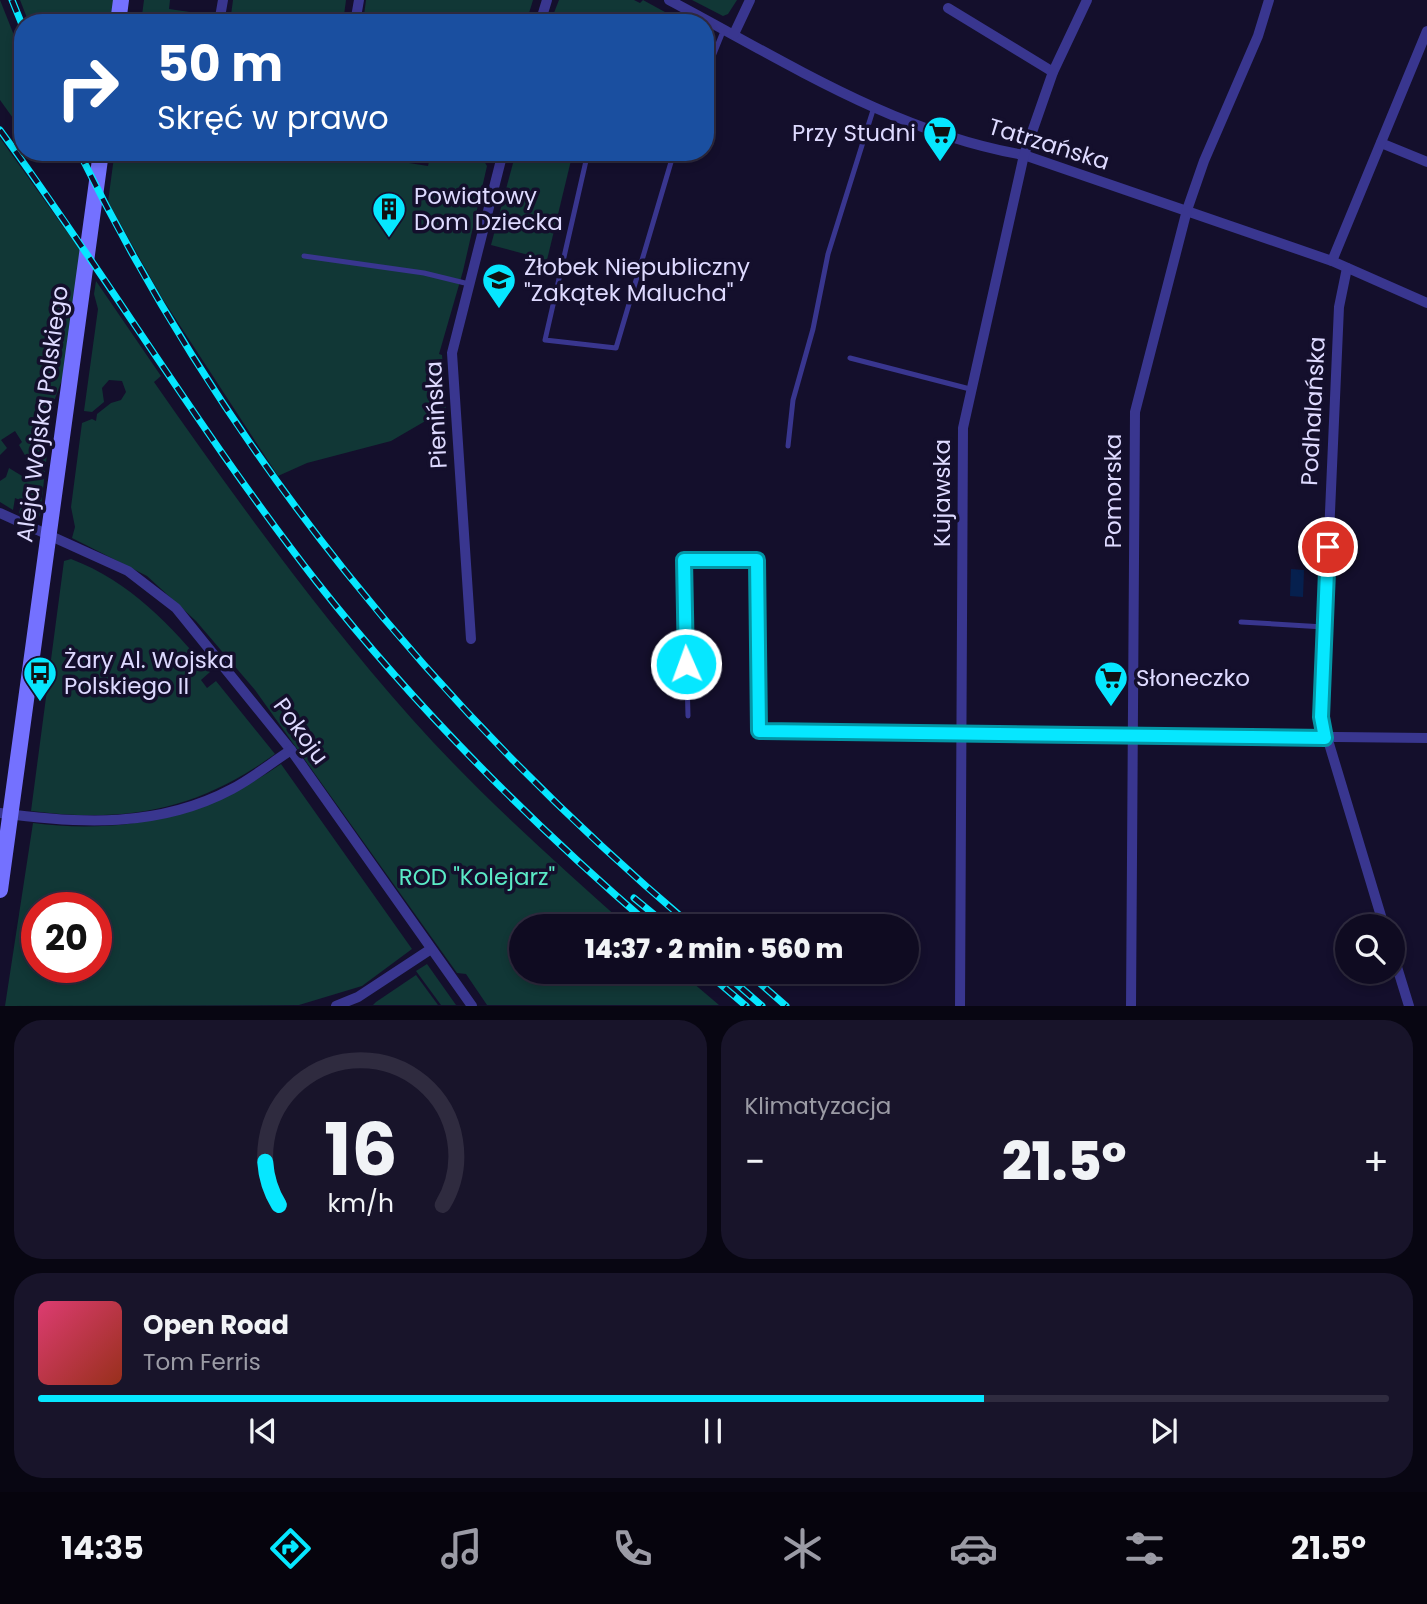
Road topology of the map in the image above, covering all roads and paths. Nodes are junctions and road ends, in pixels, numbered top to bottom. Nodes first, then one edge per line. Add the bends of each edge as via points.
1 (669, 0) edge
2 (750, 0) edge
3 (1087, 0) edge
4 (1269, 0) edge
5 (948, 8) dead end
6 (695, 14) edge
7 (714, 24) edge
8 (1427, 31) edge
9 (729, 32) junction
10 (714, 60) edge
11 (1053, 72) junction
12 (874, 107) junction
13 (1381, 143) junction
14 (1024, 155) junction
15 (100, 161) edge
16 (501, 161) edge
17 (586, 161) edge
18 (671, 161) edge
19 (1427, 162) edge
20 (1186, 210) junction
21 (304, 256) dead end
22 (1332, 261) junction
23 (1347, 268) junction
24 (469, 285) junction
25 (1427, 303) edge
26 (850, 358) dead end
27 (970, 389) junction
28 (788, 446) dead end
29 (0, 513) edge
30 (47, 536) junction
31 (1241, 622) dead end
32 (1324, 627) junction
33 (471, 639) dead end
34 (688, 716) dead end
35 (962, 733) junction
36 (1134, 735) junction
37 (1325, 738) junction
38 (1427, 738) edge
39 (290, 750) junction
40 (5, 814) edge
41 (0, 890) edge
42 (1380, 914) edge
43 (431, 949) junction
44 (1402, 984) edge
45 (336, 1006) edge
46 (472, 1006) edge
47 (960, 1006) edge
48 (1131, 1006) edge
49 (1409, 1006) edge

1 - 6 street, Tatrzańska
2 - 9 street
3 - 11 street, Kujawska
4 - 20 street, Pomorska
5 - 11 street
7 - 9 street, Tatrzańska
8 - 13 street
9 - 10 lane
9 - 12 street, Tatrzańska via 781,63
11 - 14 street, Kujawska
12 - 14 street, Tatrzańska via 990,149
12 - 28 lane via 828,254 793,400
13 - 19 street
13 - 22 street
14 - 20 street, Tatrzańska
14 - 27 street, Kujawska
15 - 30 street, Aleja Wojska Polskiego
16 - 24 street, Pienińska
17 - 18 lane via 545,340 616,348
20 - 22 street, Tatrzańska
20 - 36 street, Pomorska via 1135,412
21 - 24 lane via 424,273
22 - 23 street, Tatrzańska
23 - 25 street, Tatrzańska
23 - 32 street, Podhalańska via 1339,307
24 - 33 street, Pienińska via 452,354
26 - 27 lane
27 - 35 street, Kujawska via 963,428
29 - 30 street, Pokoju
30 - 39 street, Pokoju via 116,565 155,589 196,630
30 - 40 street, Aleja Wojska Polskiego
31 - 32 lane
32 - 37 street, Podhalańska via 1321,717
34 - 35 lane via 684,560 757,560 759,731
35 - 36 street
35 - 47 street, Kujawska
36 - 37 street
36 - 48 street, Pomorska
37 - 38 street
37 - 42 street, Podhalańska
39 - 40 street via 231,790 162,814 88,822
39 - 43 street, Pokoju
40 - 41 street, Aleja Wojska Polskiego
43 - 45 street via 358,997
43 - 46 street, Pokoju
44 - 49 street

